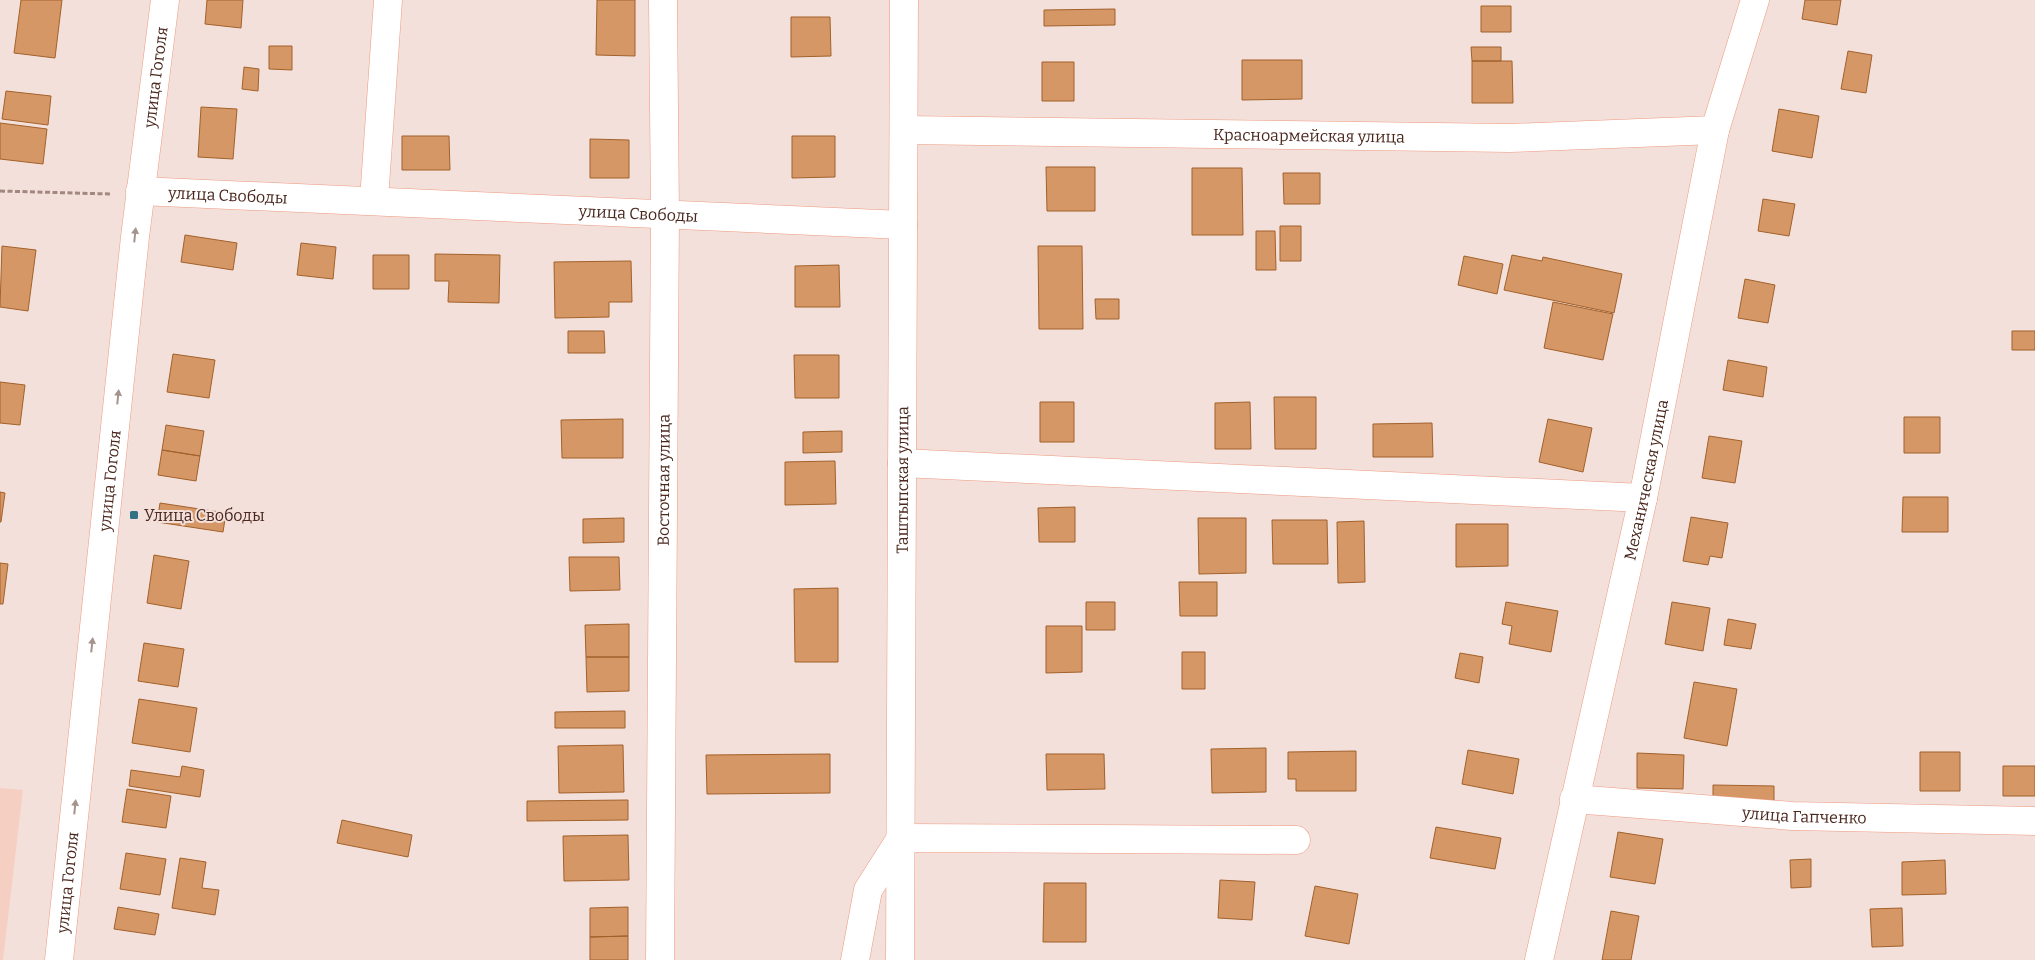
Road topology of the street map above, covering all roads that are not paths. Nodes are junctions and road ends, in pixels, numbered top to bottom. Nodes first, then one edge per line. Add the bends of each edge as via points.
1 (165, 0) edge
2 (388, 0) edge
3 (663, 0) edge
4 (904, 0) edge
5 (1754, 0) edge
6 (904, 130) junction
7 (1715, 130) junction
8 (140, 191) junction
9 (374, 200) junction
10 (666, 214) junction
11 (903, 225) junction
12 (902, 463) junction
13 (1643, 498) junction
14 (1574, 799) junction
15 (2035, 821) edge
16 (901, 838) junction
17 (1296, 840) dead end
18 (59, 960) edge
19 (660, 960) edge
20 (855, 960) edge
21 (900, 960) edge
22 (1539, 960) edge

1 - 8 street, улица Гоголя
2 - 9 street
3 - 10 street, Восточная улица
4 - 6 street, Таштыпская улица
5 - 7 street, Механическая улица
6 - 7 street, Красноармейская улица via 1510,138
6 - 11 street, Таштыпская улица
7 - 13 street, Механическая улица
8 - 9 street, улица Свободы
18 -> 8 street, улица Гоголя
9 - 10 street, улица Свободы
10 - 11 street, улица Свободы
10 - 19 street, Восточная улица
11 - 12 street, Таштыпская улица
12 - 13 street
12 - 16 street, Таштыпская улица
13 - 14 street, Механическая улица
14 - 15 street, улица Гапченко via 1792,816
14 - 22 street, Механическая улица
16 - 17 street
16 - 20 street via 868,890
16 - 21 street, Таштыпская улица

